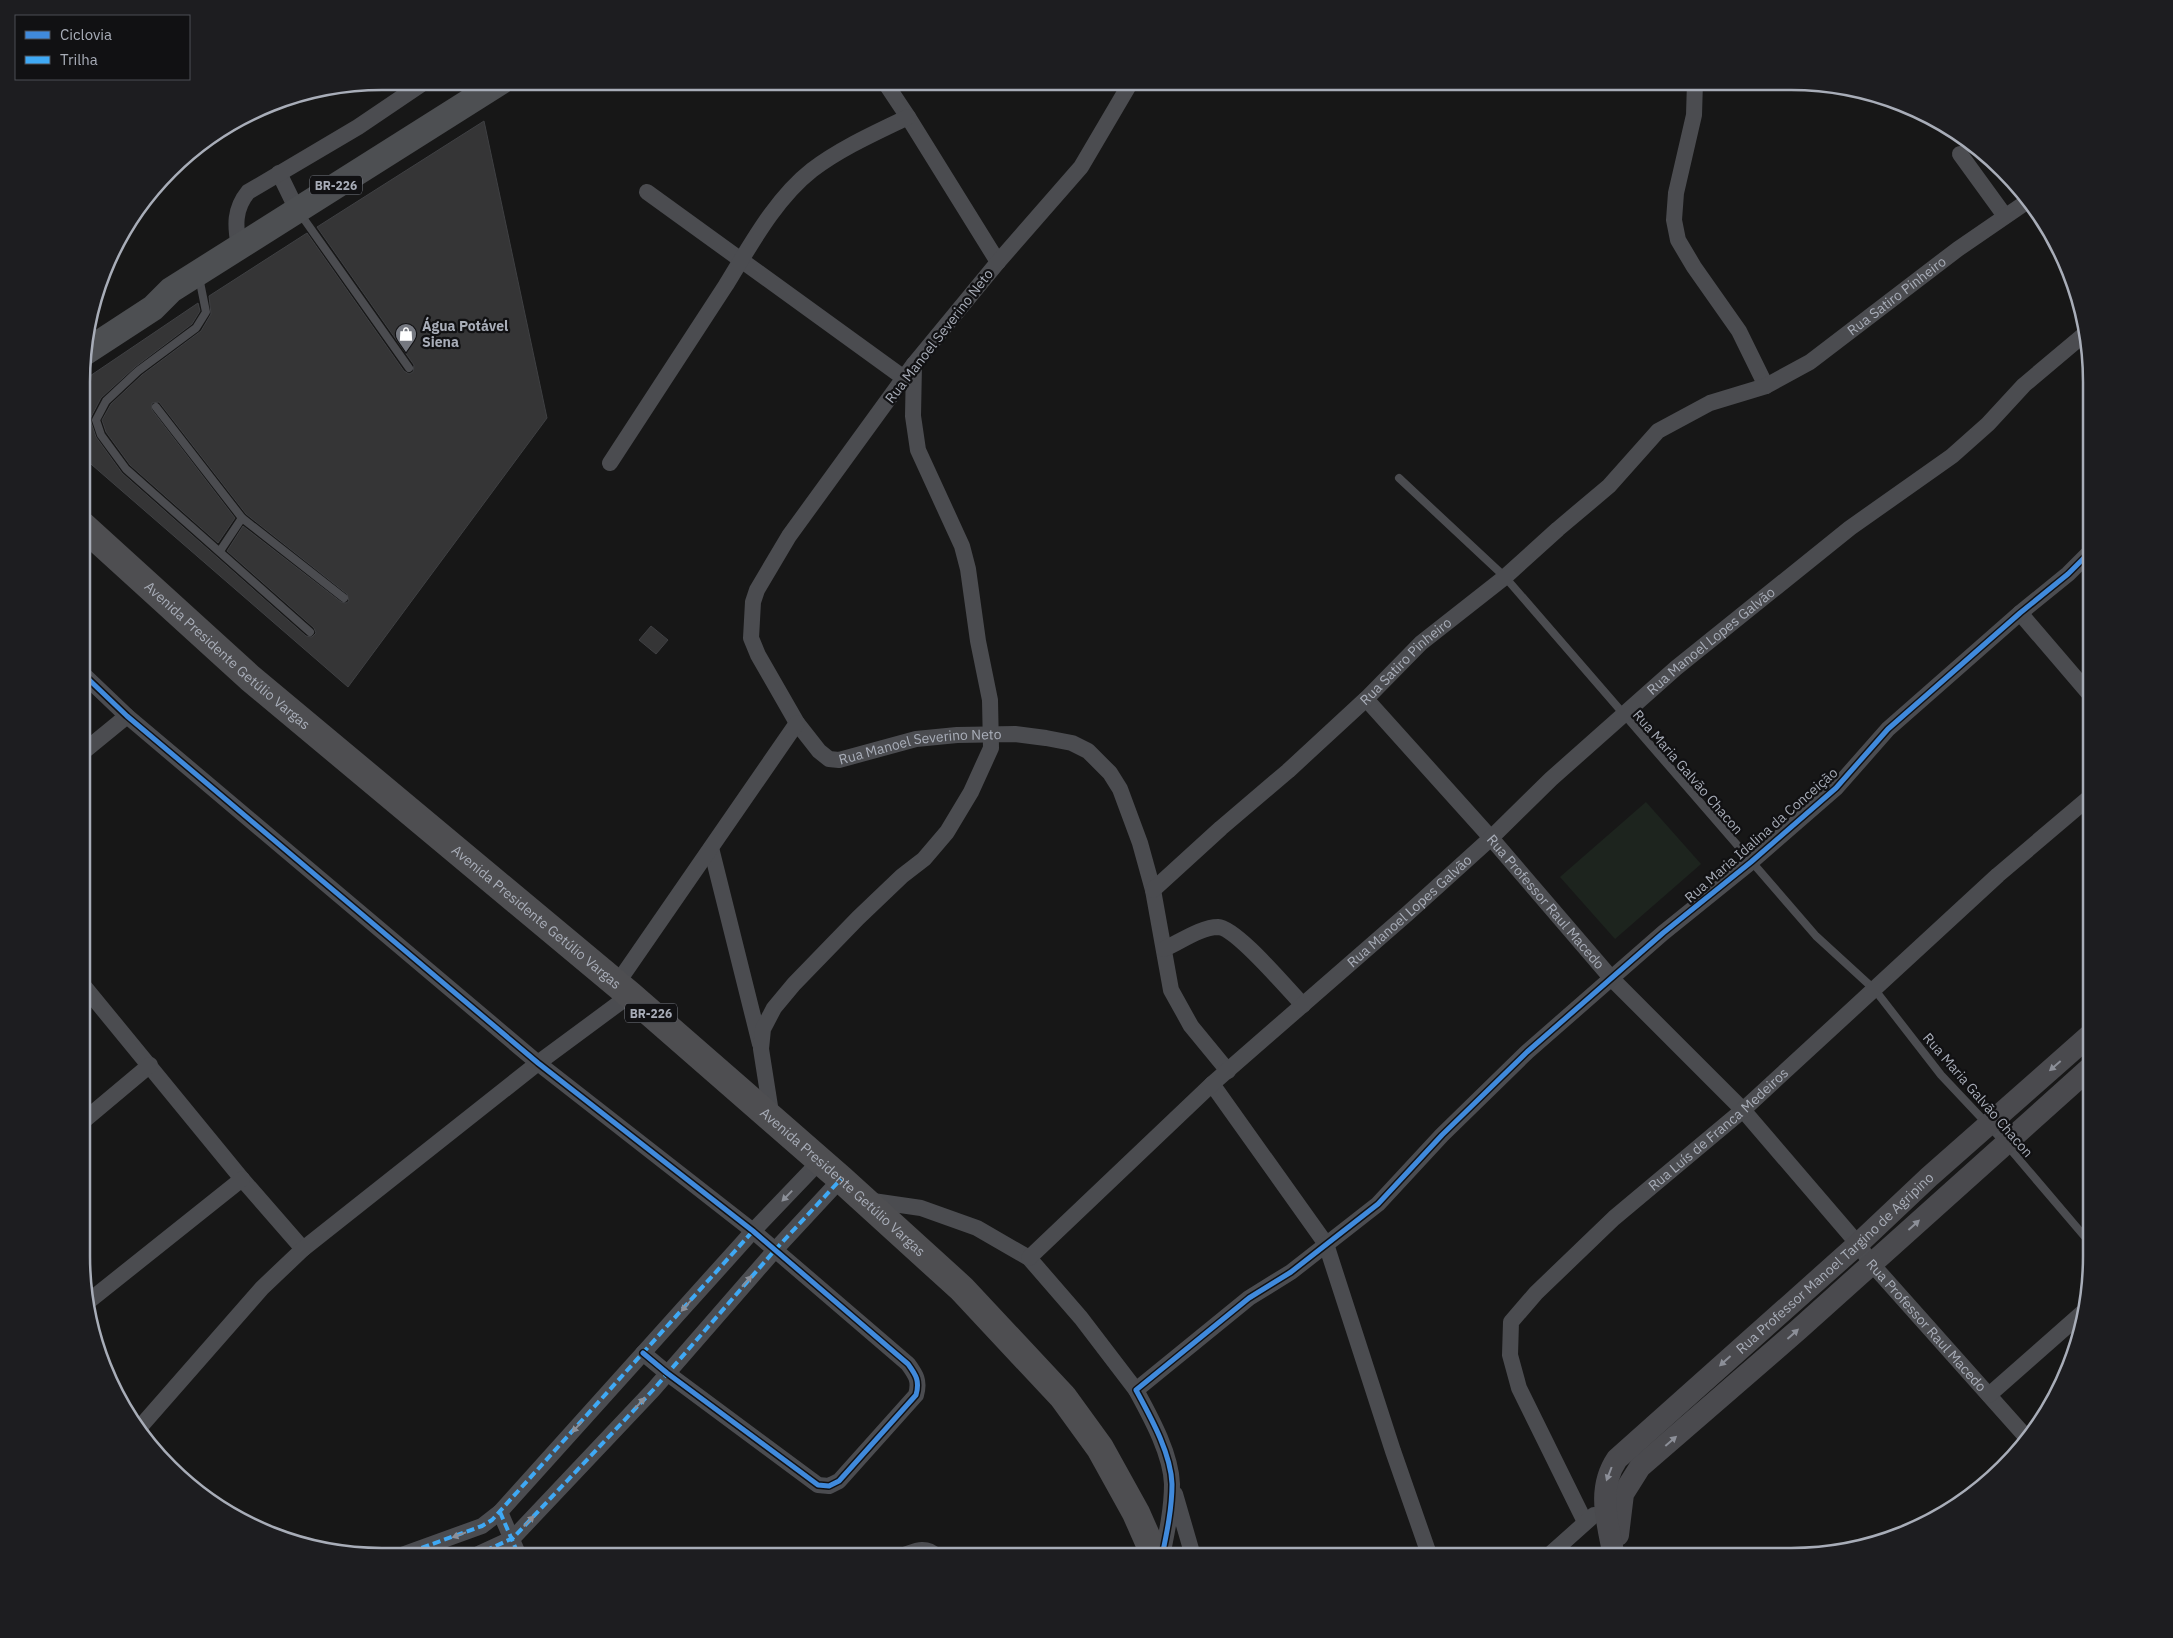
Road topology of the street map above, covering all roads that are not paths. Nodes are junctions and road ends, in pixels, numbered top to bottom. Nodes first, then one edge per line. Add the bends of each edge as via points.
1 (413, 90) edge
2 (488, 90) edge
3 (889, 90) edge
4 (1126, 90) edge
5 (1695, 90) edge
6 (908, 117) junction
7 (1960, 154) dead end
8 (279, 173) junction
9 (647, 192) dead end
10 (2023, 204) edge
11 (297, 210) junction
12 (2005, 216) junction
13 (239, 247) junction
14 (741, 260) junction
15 (998, 262) junction
16 (198, 273) junction
17 (171, 290) junction
18 (95, 330) edge
19 (2080, 338) edge
20 (92, 348) edge
21 (914, 364) junction
22 (409, 368) dead end
23 (904, 378) junction
24 (1766, 386) junction
25 (156, 407) dead end
26 (610, 463) dead end
27 (1399, 478) dead end
28 (242, 518) junction
29 (90, 531) edge
30 (220, 551) junction
31 (2083, 559) edge
32 (1505, 577) junction
33 (344, 598) dead end
34 (2020, 613) junction
35 (310, 632) dead end
36 (90, 681) edge
37 (2083, 686) edge
38 (1366, 699) junction
39 (1623, 714) junction
40 (127, 716) junction
41 (797, 723) junction
42 (991, 734) junction
43 (90, 746) edge
44 (2083, 804) edge
45 (1490, 838) junction
46 (711, 848) junction
47 (1751, 862) junction
48 (1153, 890) junction
49 (1164, 949) junction
50 (1612, 978) junction
51 (623, 990) junction
52 (1875, 990) junction
53 (90, 994) edge
54 (1303, 1005) junction
55 (2083, 1041) edge
56 (761, 1049) junction
57 (538, 1064) junction
58 (150, 1065) junction
59 (1228, 1071) junction
60 (2083, 1074) edge
61 (1212, 1084) junction
62 (1743, 1110) junction
63 (90, 1115) edge
64 (772, 1119) junction
65 (1988, 1125) junction
66 (2005, 1143) junction
67 (820, 1161) junction
68 (242, 1179) junction
69 (841, 1179) junction
70 (861, 1199) junction
71 (753, 1231) junction
72 (2083, 1235) edge
73 (1326, 1244) junction
74 (1858, 1244) junction
75 (303, 1249) junction
76 (774, 1250) junction
77 (1029, 1258) junction
78 (1871, 1263) junction
79 (93, 1298) edge
80 (2076, 1318) edge
81 (644, 1353) junction
82 (666, 1373) junction
83 (1136, 1390) junction
84 (1989, 1396) junction
85 (143, 1424) edge
86 (2023, 1434) edge
87 (1172, 1482) junction
88 (1613, 1506) junction
89 (500, 1512) junction
90 (1585, 1522) junction
91 (513, 1538) junction
92 (421, 1548) edge
93 (491, 1548) edge
94 (516, 1548) edge
95 (1151, 1548) edge
96 (1164, 1548) edge
97 (1191, 1548) edge
98 (1427, 1548) edge
99 (1557, 1548) edge
100 (1615, 1548) edge

1 - 8 street via 358,127
2 - 11 main road, BR-226
3 - 6 street
4 - 15 street, Rua Manoel Severino Neto via 1081,167
5 - 24 street via 1694,115 1676,193 1674,220 1678,240 1739,331
6 - 14 street via 844,148 812,171 775,210
6 - 15 street
7 - 12 street
8 - 11 street
8 - 13 street via 248,192 238,206
9 - 14 street
10 - 12 street, Rua Satiro Pinheiro
11 - 13 main road, BR-226
11 - 22 lane
12 - 24 street, Rua Satiro Pinheiro via 1810,362
13 - 16 main road, BR-226
14 - 23 street
14 - 26 street
15 - 21 street, Rua Manoel Severino Neto
16 - 17 main road, BR-226
16 - 30 lane via 206,312 196,328 138,371 106,401 96,420 100,435 126,469
17 - 18 main road, BR-226 via 154,295
17 - 20 main road, BR-226 via 154,308
19 - 39 street, Rua Manoel Lopes Galvão via 2024,385 1952,456 1850,528
21 - 23 street, Rua Manoel Severino Neto
21 - 42 street via 913,416 917,444 962,546 968,569 990,700
23 - 41 street, Rua Manoel Severino Neto via 789,536 753,602 751,638
24 - 32 street, Rua Satiro Pinheiro via 1710,403 1658,431 1609,486
25 - 28 lane
27 - 32 lane, Rua Maria Galvão Chacon
28 - 30 lane
28 - 33 lane
29 - 51 highway, Avenida Presidente Getúlio Vargas / BR-226 via 250,678
30 - 35 lane
31 - 34 street, Rua Maria Idalina da Conceição
32 - 38 street, Rua Satiro Pinheiro via 1420,643
32 - 39 lane, Rua Maria Galvão Chacon
34 - 37 street
34 - 47 street, Rua Maria Idalina da Conceição via 1888,730 1836,788
36 - 40 street
38 - 45 street, Rua Professor Raul Macedo
38 - 48 street, Rua Satiro Pinheiro
39 - 45 street, Rua Manoel Lopes Galvão
39 - 47 lane, Rua Maria Galvão Chacon
40 - 43 street
40 - 57 street
41 - 42 street, Rua Manoel Severino Neto via 819,751 829,759 839,760 916,739
41 - 46 street
42 - 48 street, Rua Manoel Severino Neto via 1072,742 1098,758 1120,789
42 - 56 street via 991,748 984,766 947,832 924,859 858,918 794,984 774,1008 763,1029
44 - 52 street, Rua Luís de Franca Medeiros via 1998,876
45 - 50 street, Rua Professor Raul Macedo
45 - 54 street, Rua Manoel Lopes Galvão
46 - 51 street
46 - 56 street
47 - 50 street, Rua Maria Idalina da Conceição
47 - 52 lane, Rua Maria Galvão Chacon via 1816,936
48 - 49 street, Rua Manoel Severino Neto
49 - 54 street via 1208,929 1226,929
49 - 59 street, Rua Manoel Severino Neto via 1167,977 1179,1008
50 - 62 street, Rua Professor Raul Macedo
50 - 73 street, Rua Maria Idalina da Conceição via 1527,1052 1442,1135 1378,1204
51 - 57 street
51 - 64 highway, Avenida Presidente Getúlio Vargas / BR-226
52 - 62 street, Rua Luís de Franca Medeiros
52 - 65 lane, Rua Maria Galvão Chacon via 1941,1075
53 - 58 street
54 - 59 street, Rua Manoel Lopes Galvão
55 -> 65 street, Rua Professor Manoel Targino de Agripino
56 - 64 street
57 - 71 street
57 - 75 street
58 - 63 street
58 - 68 street
59 - 61 street, Rua Manoel Lopes Galvão
60 - 66 street, Rua Professor Manoel Targino de Agripino
61 - 73 street
61 - 77 street, Rua Manoel Lopes Galvão
62 - 74 street, Rua Professor Raul Macedo
62 - 90 street, Rua Luís de Franca Medeiros via 1614,1218 1536,1293 1511,1322 1510,1355 1519,1388
64 - 67 highway, Avenida Presidente Getúlio Vargas / BR-226
65 - 66 lane, Rua Maria Galvão Chacon
65 - 74 street, Rua Professor Manoel Targino de Agripino
66 - 72 lane, Rua Maria Galvão Chacon
78 -> 66 street, Rua Professor Manoel Targino de Agripino
67 - 69 highway, Avenida Presidente Getúlio Vargas / BR-226
67 -> 71 street
68 - 75 street
68 - 79 street
69 - 70 highway, Avenida Presidente Getúlio Vargas / BR-226
69 - 76 street
70 - 77 street via 921,1208 967,1224
70 - 95 highway, Avenida Presidente Getúlio Vargas / BR-226 via 962,1289 1063,1397 1100,1448
71 - 76 street
71 -> 81 street
73 - 83 street, Rua Maria Idalina da Conceição via 1242,1304
73 - 98 street
74 - 78 street, Rua Professor Raul Macedo
74 -> 88 street, Rua Professor Manoel Targino de Agripino via 1617,1459 1606,1483
75 - 85 street via 262,1288
82 -> 76 street
76 - 82 street via 908,1364 917,1376 916,1395 838,1481 829,1486 818,1485
77 - 83 street via 1081,1318
78 - 84 street, Rua Professor Raul Macedo
88 -> 78 street, Rua Professor Manoel Targino de Agripino via 1640,1467
80 - 84 street
81 - 82 street
81 -> 89 street
91 -> 82 street
83 - 87 street via 1156,1429
84 - 86 street, Rua Professor Raul Macedo
87 - 96 street
87 - 97 street
88 - 90 street
88 - 100 street
89 - 91 street
89 -> 92 street via 482,1526
90 - 99 street
91 - 93 street
91 - 94 street

